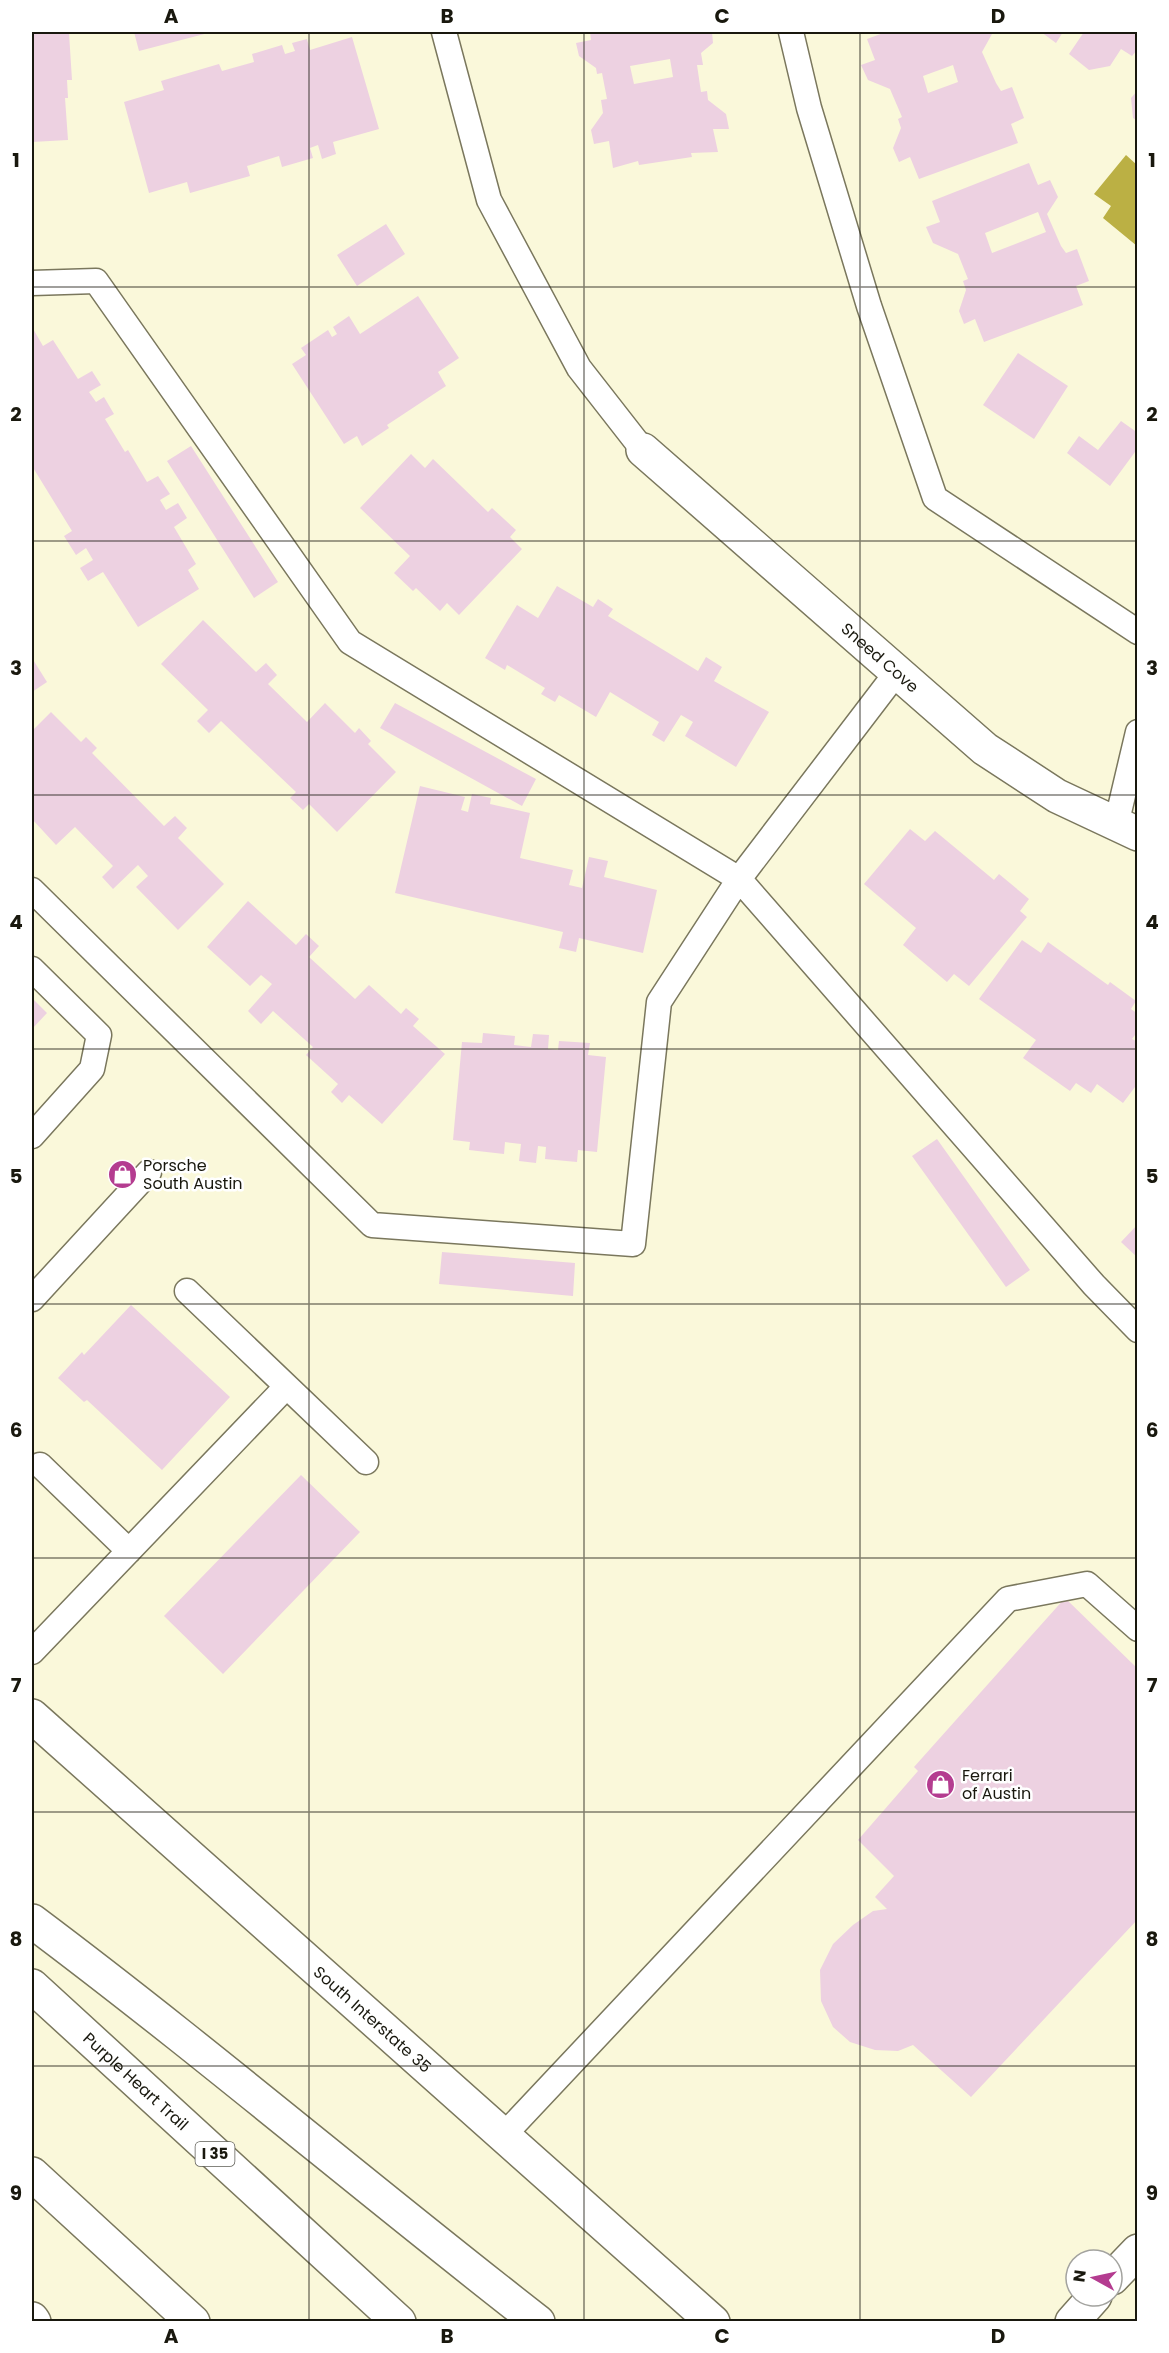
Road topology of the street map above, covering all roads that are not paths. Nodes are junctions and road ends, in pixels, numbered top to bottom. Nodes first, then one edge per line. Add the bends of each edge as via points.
1 (444, 32) edge
2 (791, 32) edge
3 (32, 283) edge
4 (643, 450) joint
5 (1137, 632) edge
6 (897, 672) junction
7 (1137, 732) edge
8 (1127, 830) edge
9 (739, 879) junction
10 (32, 890) edge
11 (32, 969) edge
12 (32, 1136) edge
13 (149, 1172) dead end
14 (187, 1291) dead end
15 (32, 1299) edge
16 (1137, 1330) edge
17 (286, 1387) junction
18 (366, 1462) dead end
19 (40, 1465) dead end
20 (129, 1551) junction
21 (1137, 1629) edge
22 (32, 1652) edge
23 (32, 1716) edge
24 (32, 1921) edge
25 (32, 1986) edge
26 (504, 2135) junction
27 (32, 2174) edge
28 (1137, 2251) edge
29 (1124, 2265) edge
30 (1084, 2308) edge
31 (193, 2322) edge
32 (399, 2322) edge
33 (538, 2322) edge
34 (713, 2322) edge
35 (1072, 2322) edge

1 - 4 lane via 489,200 579,368
2 - 5 lane via 809,108 863,284 935,498
3 - 9 lane via 96,281 350,642
4 - 6 main road, Sneed Cove
6 - 8 main road, Sneed Cove via 985,749 1057,796
6 - 9 lane
7 - 8 lane
9 - 10 lane via 659,1002 633,1244 372,1225
9 - 16 lane
11 - 12 lane via 99,1035 92,1069
13 - 15 lane
14 - 17 lane
17 - 18 lane
17 - 20 lane
19 - 20 lane
20 - 22 lane
21 - 26 lane via 1087,1584 1008,1599
23 - 26 main road, South Interstate 35
24 - 33 main road
25 - 32 main road, Purple Heart Trail / I 35
26 - 34 main road, South Interstate 35
27 - 31 main road
28 - 29 main road
30 - 35 main road

